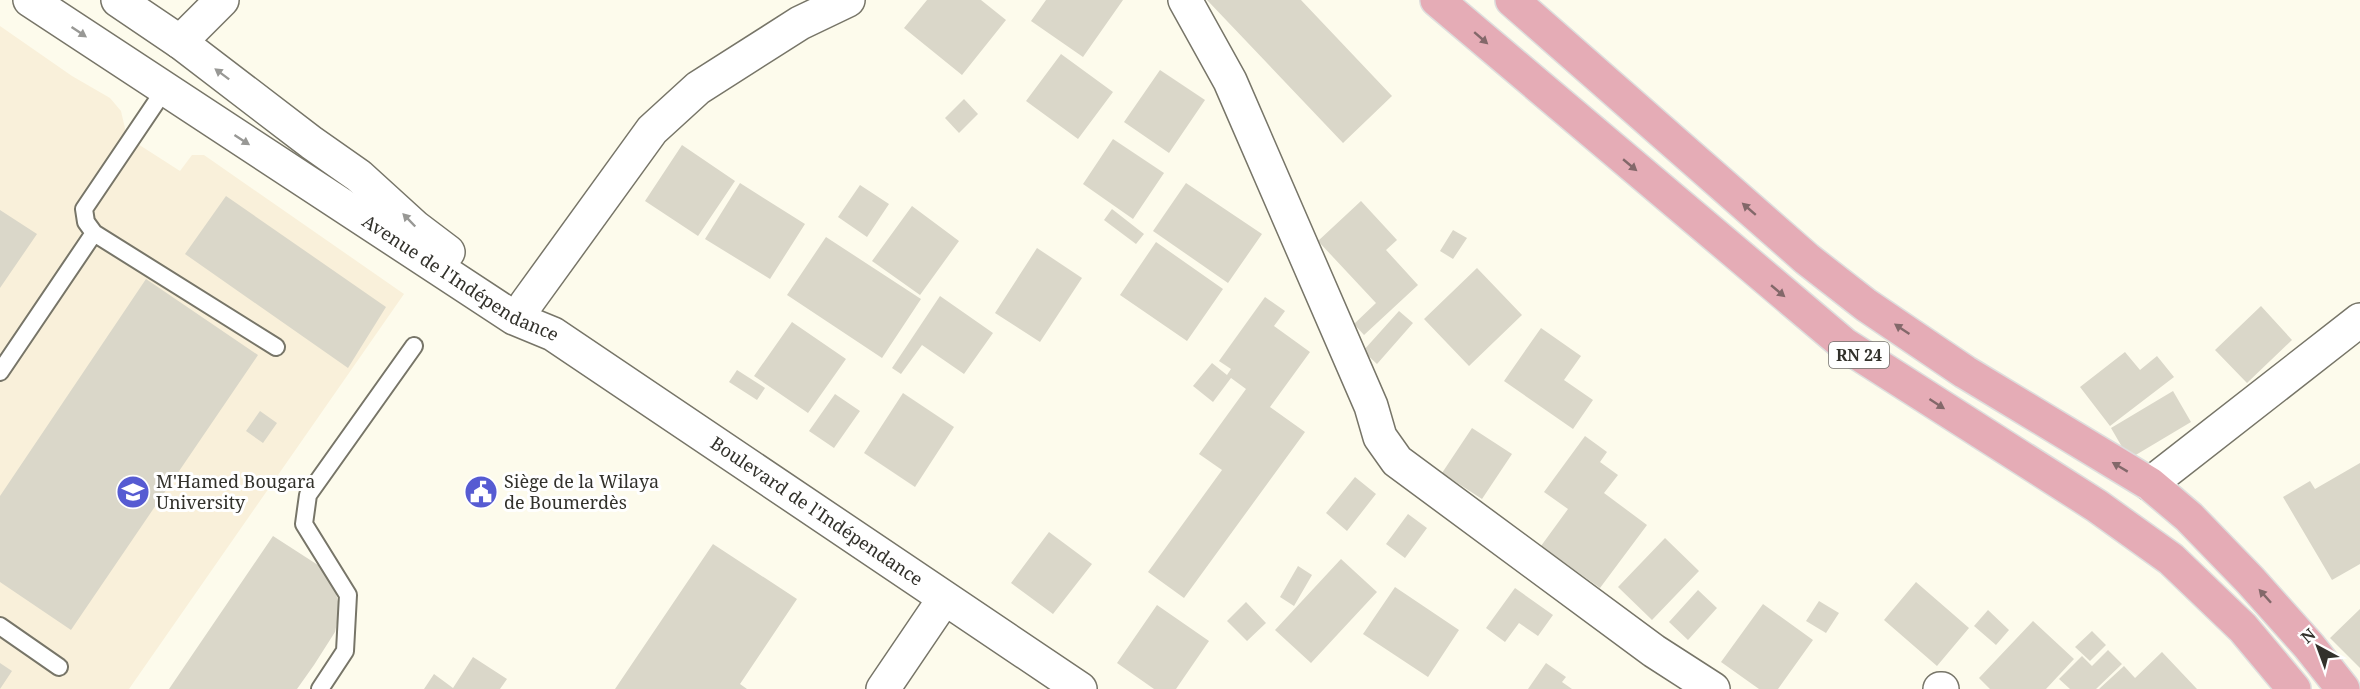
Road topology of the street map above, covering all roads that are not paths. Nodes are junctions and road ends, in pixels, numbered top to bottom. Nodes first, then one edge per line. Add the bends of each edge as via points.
1 (30, 0) edge
2 (118, 0) edge
3 (222, 0) edge
4 (848, 0) edge
5 (1185, 0) edge
6 (1437, 0) edge
7 (1512, 0) edge
8 (180, 42) junction
9 (165, 89) junction
10 (94, 233) junction
11 (526, 304) junction
12 (2360, 320) edge
13 (552, 334) junction
14 (276, 346) dead end
15 (414, 346) dead end
16 (0, 372) edge
17 (2150, 484) junction
18 (944, 599) junction
19 (0, 626) edge
20 (59, 667) dead end
21 (320, 689) edge
22 (883, 689) edge
23 (1080, 689) edge
24 (1713, 689) edge
25 (2294, 689) edge
26 (2343, 689) edge

1 -> 9 main road, Avenue de l'Indépendance
2 - 8 main road, Avenue de l'Indépendance
3 - 8 main road
4 - 11 main road via 800,23 698,88 652,130
5 - 24 main road via 1230,81 1371,406 1380,437 1397,461 1654,651
6 -> 25 main road, RN 24 via 1845,345 2097,506 2171,559 2243,627
17 -> 7 main road, RN 24 via 1965,372 1866,305 1807,259
11 -> 8 main road, Avenue de l'Indépendance via 431,240 366,181
9 - 10 lane via 84,209 86,222
9 -> 13 main road, Avenue de l'Indépendance via 514,318
10 - 14 lane
10 - 16 lane
11 - 13 main road, Avenue de l'Indépendance
12 - 17 main road
13 - 18 main road, Boulevard de l'Indépendance
15 - 21 lane via 308,495 304,524 348,595 345,651
26 -> 17 main road, RN 24 via 2250,580 2189,516
18 - 22 main road
18 - 23 main road, Boulevard de l'Indépendance
19 - 20 lane

